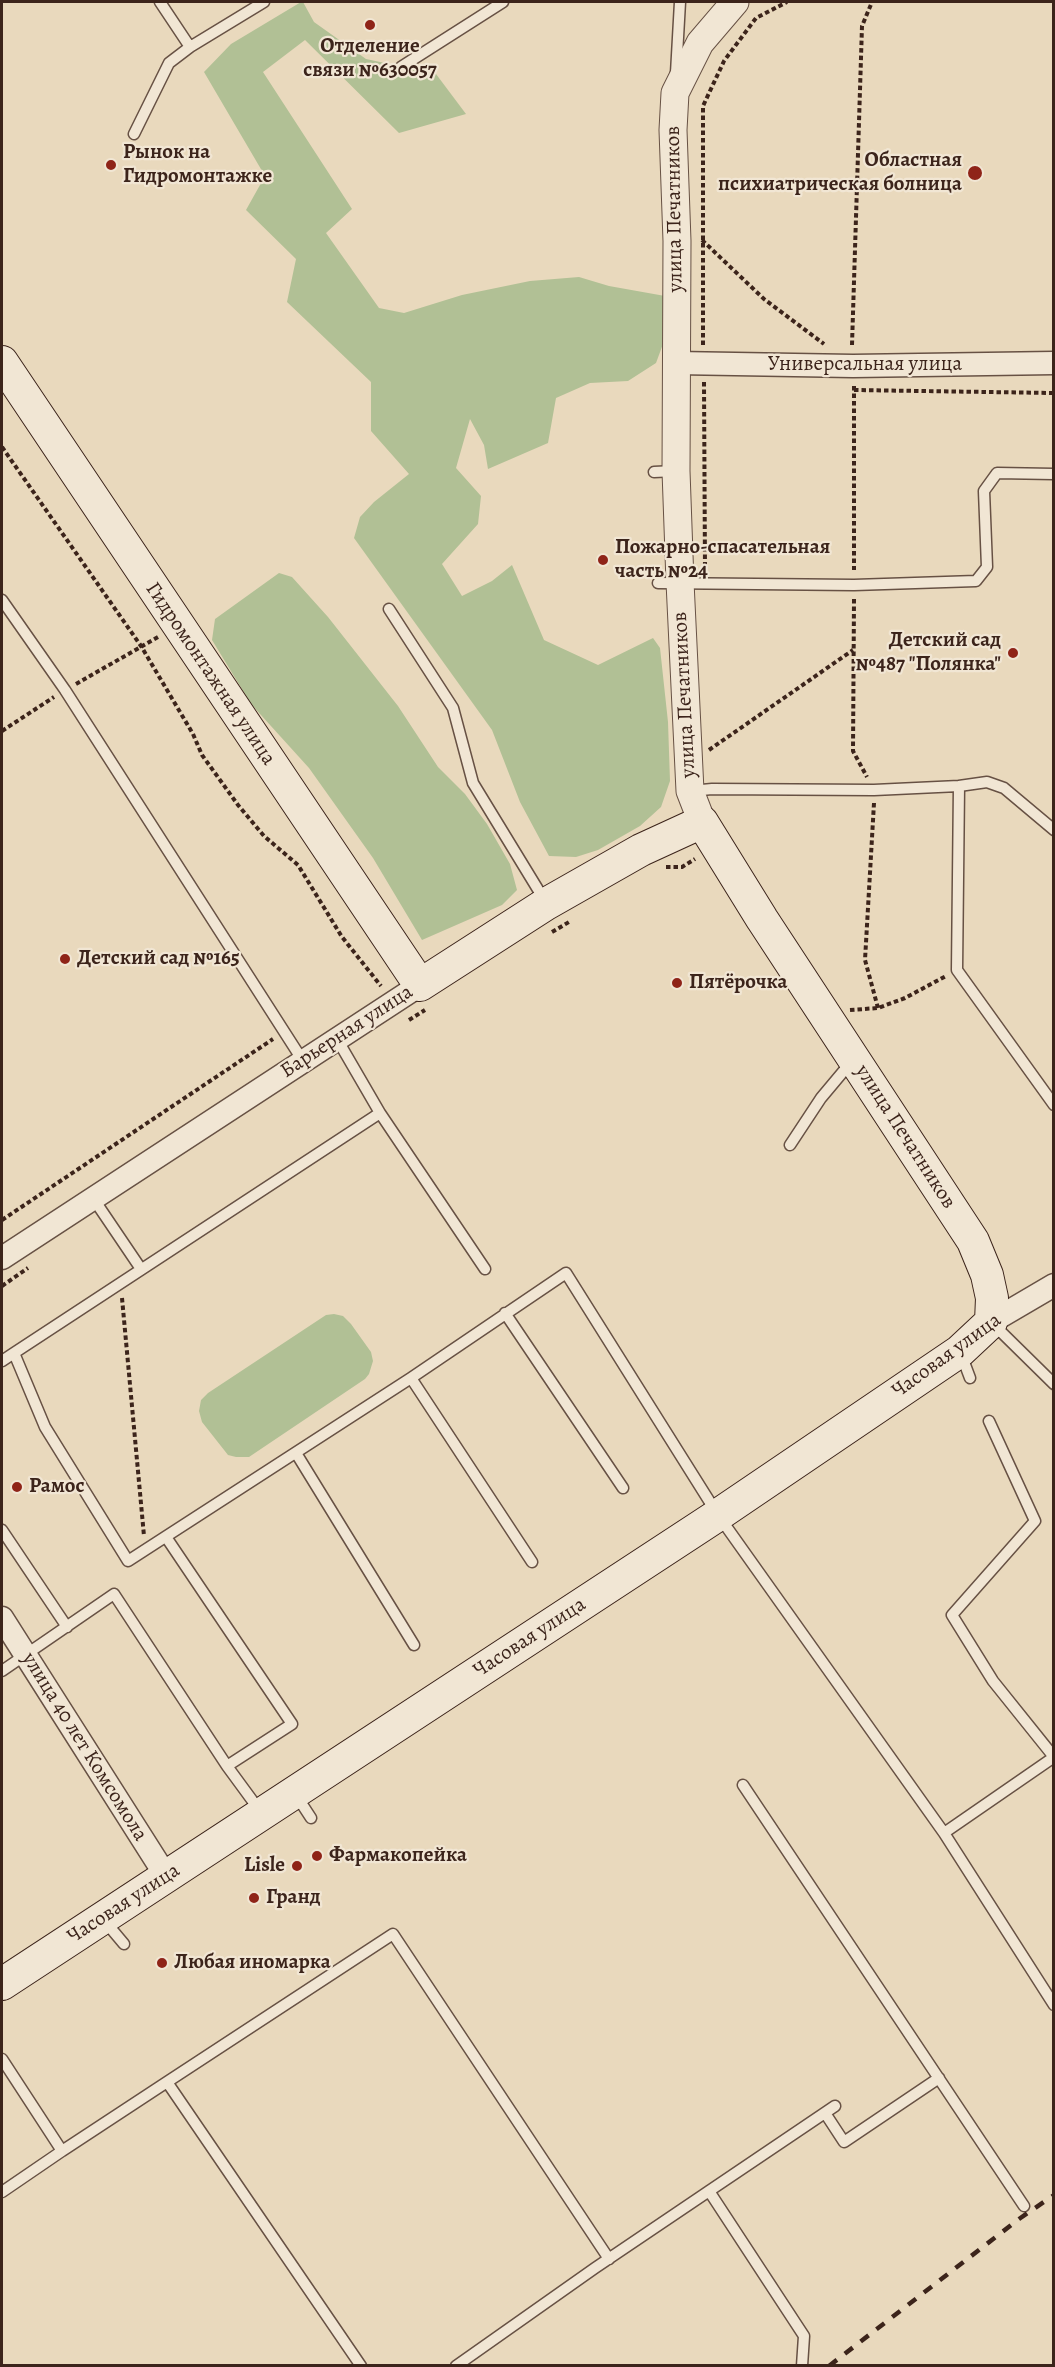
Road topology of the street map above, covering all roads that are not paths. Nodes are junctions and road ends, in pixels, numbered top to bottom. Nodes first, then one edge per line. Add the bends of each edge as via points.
1 (160, 2) edge
2 (264, 2) edge
3 (503, 2) edge
4 (680, 2) edge
5 (735, 2) edge
6 (190, 47) junction
7 (400, 67) dead end
8 (675, 93) junction
9 (134, 134) dead end
10 (676, 363) junction
11 (1053, 363) edge
12 (4, 373) edge
13 (1053, 474) edge
14 (669, 582) junction
15 (2, 600) edge
16 (389, 609) dead end
17 (959, 786) junction
18 (690, 791) junction
19 (1053, 831) edge
20 (709, 834) junction
21 (546, 904) junction
22 (424, 996) junction
23 (337, 1039) junction
24 (854, 1059) junction
25 (303, 1061) junction
26 (1053, 1105) edge
27 (380, 1113) junction
28 (790, 1145) dead end
29 (93, 1198) junction
30 (2, 1258) edge
31 (141, 1269) junction
32 (485, 1269) dead end
33 (1053, 1285) edge
34 (504, 1313) junction
35 (991, 1322) junction
36 (14, 1353) junction
37 (2, 1361) edge
38 (411, 1378) junction
39 (1053, 1384) edge
40 (989, 1421) dead end
41 (296, 1453) junction
42 (623, 1488) dead end
43 (718, 1515) junction
44 (2, 1530) edge
45 (166, 1537) junction
46 (532, 1562) dead end
47 (2, 1618) edge
48 (67, 1627) junction
49 (414, 1645) dead end
50 (26, 1656) junction
51 (2, 1671) edge
52 (1053, 1757) edge
53 (227, 1766) junction
54 (743, 1785) dead end
55 (294, 1792) junction
56 (262, 1814) junction
57 (311, 1818) dead end
58 (944, 1833) junction
59 (166, 1876) junction
60 (102, 1918) junction
61 (124, 1944) dead end
62 (2, 1984) edge
63 (1053, 2006) edge
64 (2, 2059) edge
65 (939, 2079) junction
66 (167, 2082) junction
67 (835, 2106) dead end
68 (825, 2113) junction
69 (62, 2151) junction
70 (709, 2191) junction
71 (2, 2192) edge
72 (1024, 2206) dead end
73 (609, 2259) junction
74 (361, 2366) edge
75 (456, 2366) edge
76 (802, 2366) edge

1 - 6 lane
2 - 6 lane
3 - 7 lane
4 - 8 lane
5 - 8 street, улица Печатников via 700,43
6 - 9 lane via 169,63
8 - 10 street, улица Печатников
10 - 11 street, Универсальная улица
10 - 14 street, улица Печатников via 665,472
12 - 22 main road, Гидромонтажная улица
13 - 14 lane via 997,473 984,491 987,567 976,581 855,585
14 - 18 street, улица Печатников
15 - 25 lane via 65,690
16 - 21 lane via 453,708 473,783
17 - 18 lane
17 - 19 lane via 987,782 1004,788
17 - 26 lane via 957,970
18 - 20 street, улица Печатников
20 - 21 main road, Барьерная улица via 641,850
20 - 24 main road, улица Печатников
21 - 22 main road, Барьерная улица
22 - 23 street, Барьерная улица via 394,1002
23 - 25 street, Барьерная улица
23 - 27 lane
24 - 28 lane via 820,1098
24 - 35 main road, улица Печатников via 973,1241 987,1275
25 - 29 street, Барьерная улица
27 - 31 lane
27 - 32 lane
29 - 30 street, Барьерная улица
29 - 31 lane
31 - 36 lane
33 - 35 street, Часовая улица
34 - 38 lane
34 - 42 lane
34 - 43 lane via 566,1273
35 - 39 lane
35 - 43 main road, Часовая улица via 965,1364
36 - 37 lane
36 - 45 lane via 45,1427 128,1562
38 - 41 lane
38 - 46 lane
40 - 52 lane via 1035,1521 952,1615 993,1681
41 - 45 lane
41 - 49 lane
43 - 55 main road, Часовая улица
43 - 58 lane
44 - 48 lane
45 - 53 lane via 292,1724
47 - 50 street, улица 40 лет Комсомола
48 - 50 lane
48 - 53 lane via 114,1594
50 - 51 lane
50 - 59 street, улица 40 лет Комсомола
52 - 58 lane
53 - 56 lane
54 - 65 lane
55 - 56 main road, Часовая улица
55 - 57 lane
56 - 59 main road, Часовая улица
58 - 63 lane
59 - 60 main road, Часовая улица
60 - 61 lane
60 - 62 main road, Часовая улица
64 - 69 lane
65 - 68 lane via 844,2142
65 - 72 lane
66 - 69 lane
66 - 73 lane via 393,1934
66 - 74 lane
67 - 68 lane
68 - 70 lane
69 - 71 lane
70 - 73 lane
70 - 76 lane via 804,2336
73 - 75 lane

